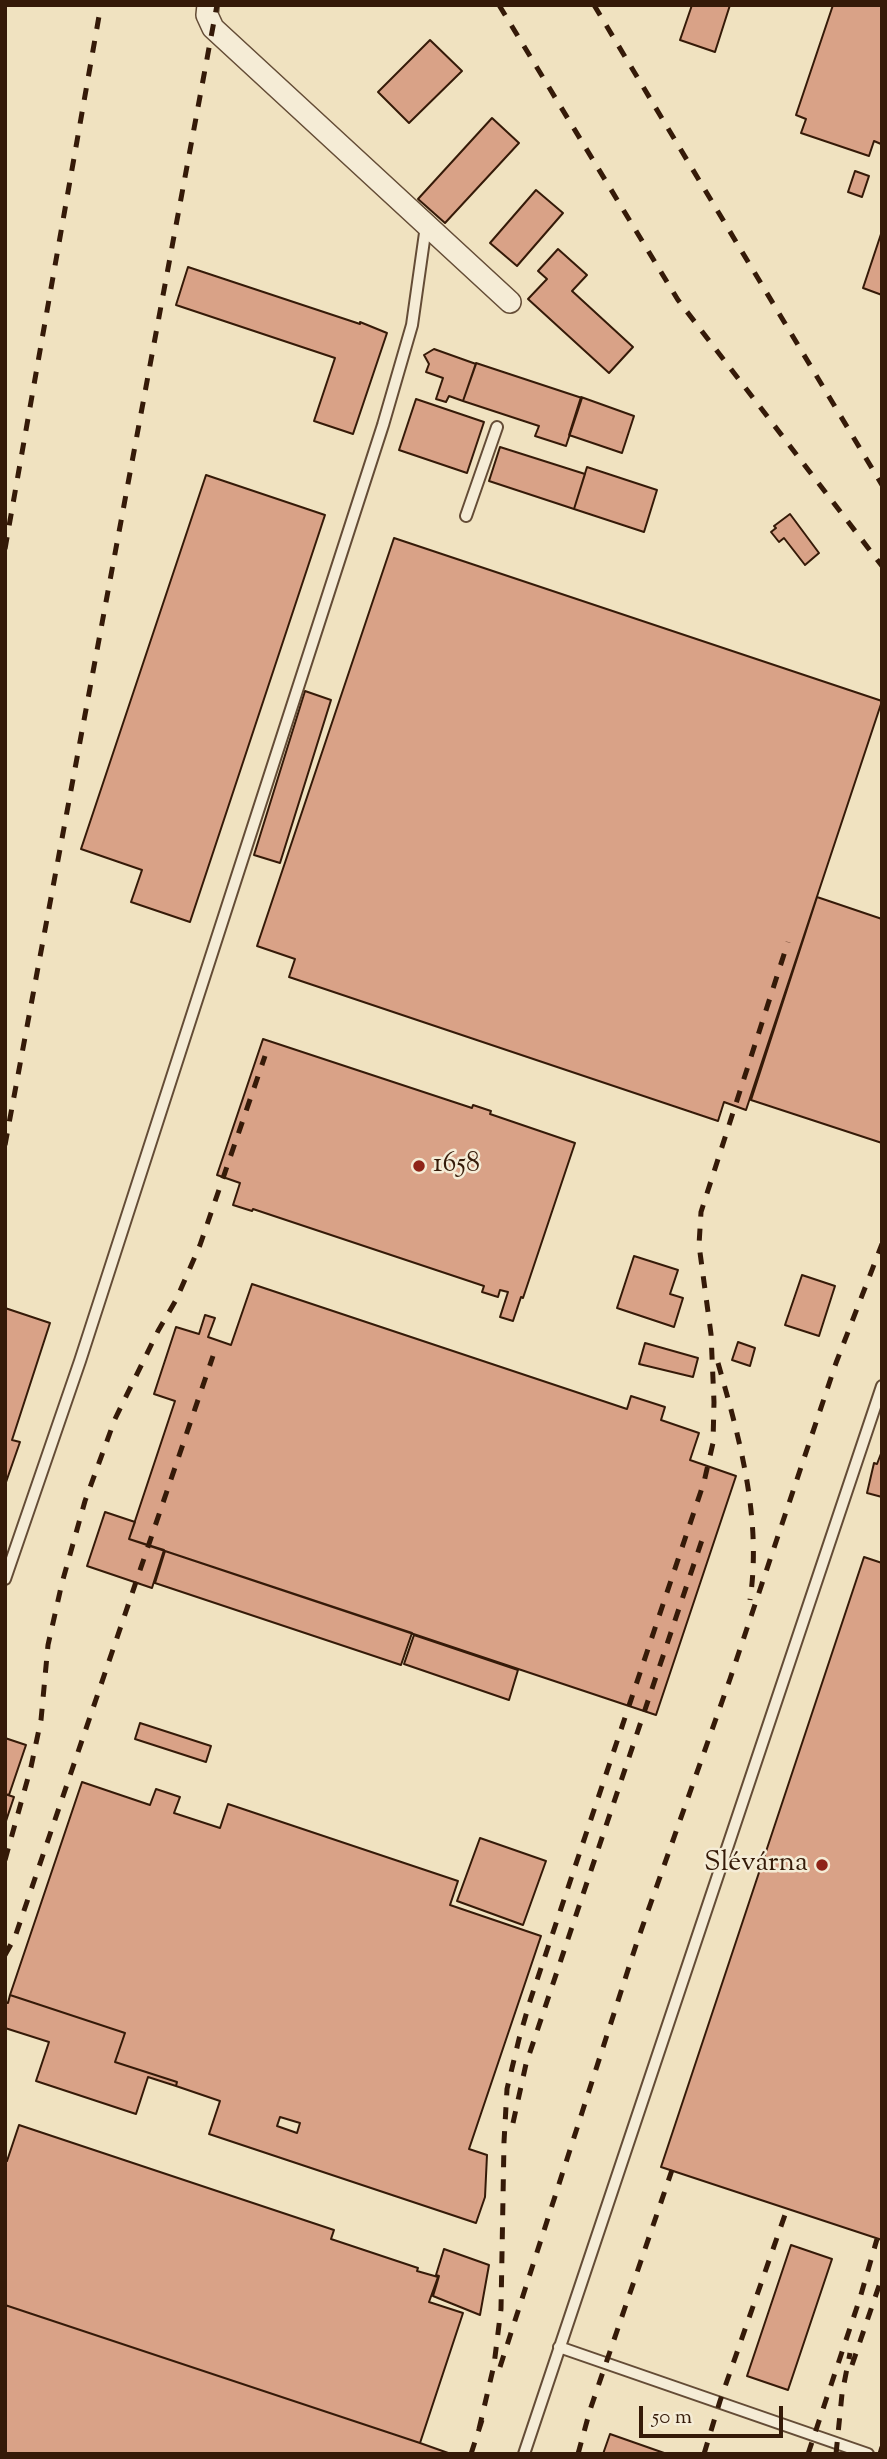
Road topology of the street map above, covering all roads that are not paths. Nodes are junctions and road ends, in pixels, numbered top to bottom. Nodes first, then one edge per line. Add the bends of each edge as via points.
1 (208, 5) edge
2 (427, 224) junction
3 (510, 302) dead end
4 (497, 427) dead end
5 (466, 516) dead end
6 (882, 1386) edge
7 (5, 1579) edge
8 (559, 2347) junction
9 (524, 2454) edge
10 (868, 2454) edge

1 - 2 street via 206,15 212,28
2 - 3 street
2 - 7 lane via 411,325 383,425
4 - 5 lane
6 - 8 lane
8 - 9 lane
8 - 10 lane

